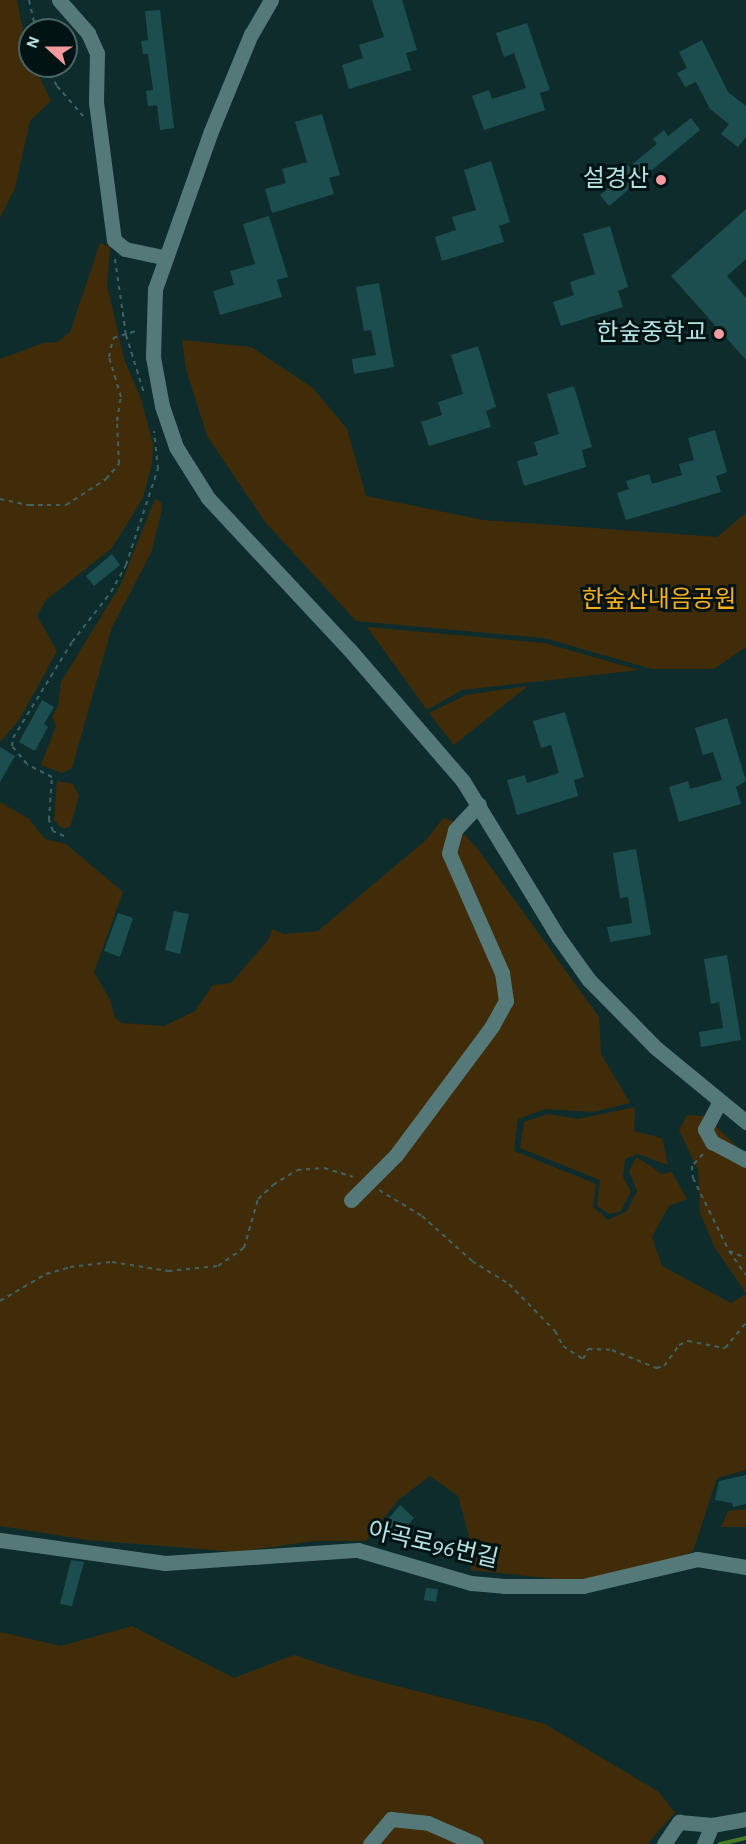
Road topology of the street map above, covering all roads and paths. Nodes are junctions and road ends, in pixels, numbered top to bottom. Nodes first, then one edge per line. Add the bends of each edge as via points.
1 (30, 0) edge
2 (59, 0) edge
3 (271, 0) edge
4 (34, 18) edge
5 (53, 78) edge
6 (99, 126) junction
7 (117, 244) junction
8 (164, 257) junction
9 (152, 324) junction
10 (126, 335) junction
11 (144, 394) dead end
12 (154, 428) dead end
13 (0, 499) edge
14 (478, 804) junction
15 (64, 836) dead end
16 (719, 1103) junction
17 (746, 1122) edge
18 (709, 1153) dead end
19 (746, 1160) edge
20 (368, 1184) junction
21 (351, 1200) dead end
22 (729, 1251) junction
23 (746, 1258) edge
24 (746, 1275) edge
25 (0, 1301) edge
26 (746, 1323) edge
27 (0, 1540) edge
28 (746, 1568) edge
29 (746, 1819) edge
30 (709, 1833) edge
31 (370, 1844) edge
32 (476, 1844) edge
33 (664, 1844) edge

1 - 4 path
2 - 6 street via 95,47
3 - 8 street via 234,75
5 - 6 path via 81,115
6 - 7 street
7 - 8 street
7 - 10 path via 113,269
8 - 9 street via 155,289
9 - 10 path
9 - 14 street via 162,406 176,447 200,488 349,649
10 - 11 path
10 - 13 path via 113,338 109,357 121,397 117,421 119,464 106,479 66,505 29,505
12 - 15 path via 158,468 126,565 111,592 72,642 13,738 12,746 27,764 52,777 49,820 53,831
14 - 16 street via 584,973 641,1035
14 - 20 street via 455,830 449,853 502,973 506,1001 492,1026 396,1155
16 - 17 street
16 - 19 street via 705,1129 712,1142
18 - 22 path via 699,1154 692,1166 693,1178
20 - 21 street
20 - 25 path via 340,1171 297,1170 258,1199 244,1248 218,1266 168,1271 112,1262 70,1268 46,1274
20 - 26 path via 422,1216 472,1261 508,1284 555,1331 563,1346 583,1359 588,1349 612,1350 656,1368 664,1366 679,1345 688,1341 725,1348
22 - 23 path
22 - 24 path
27 - 28 street, 아곡로96번길 via 165,1563 358,1550 471,1583 504,1586 583,1586 697,1559
29 - 30 street
30 - 33 street via 679,1822
31 - 32 street via 391,1819 428,1823

